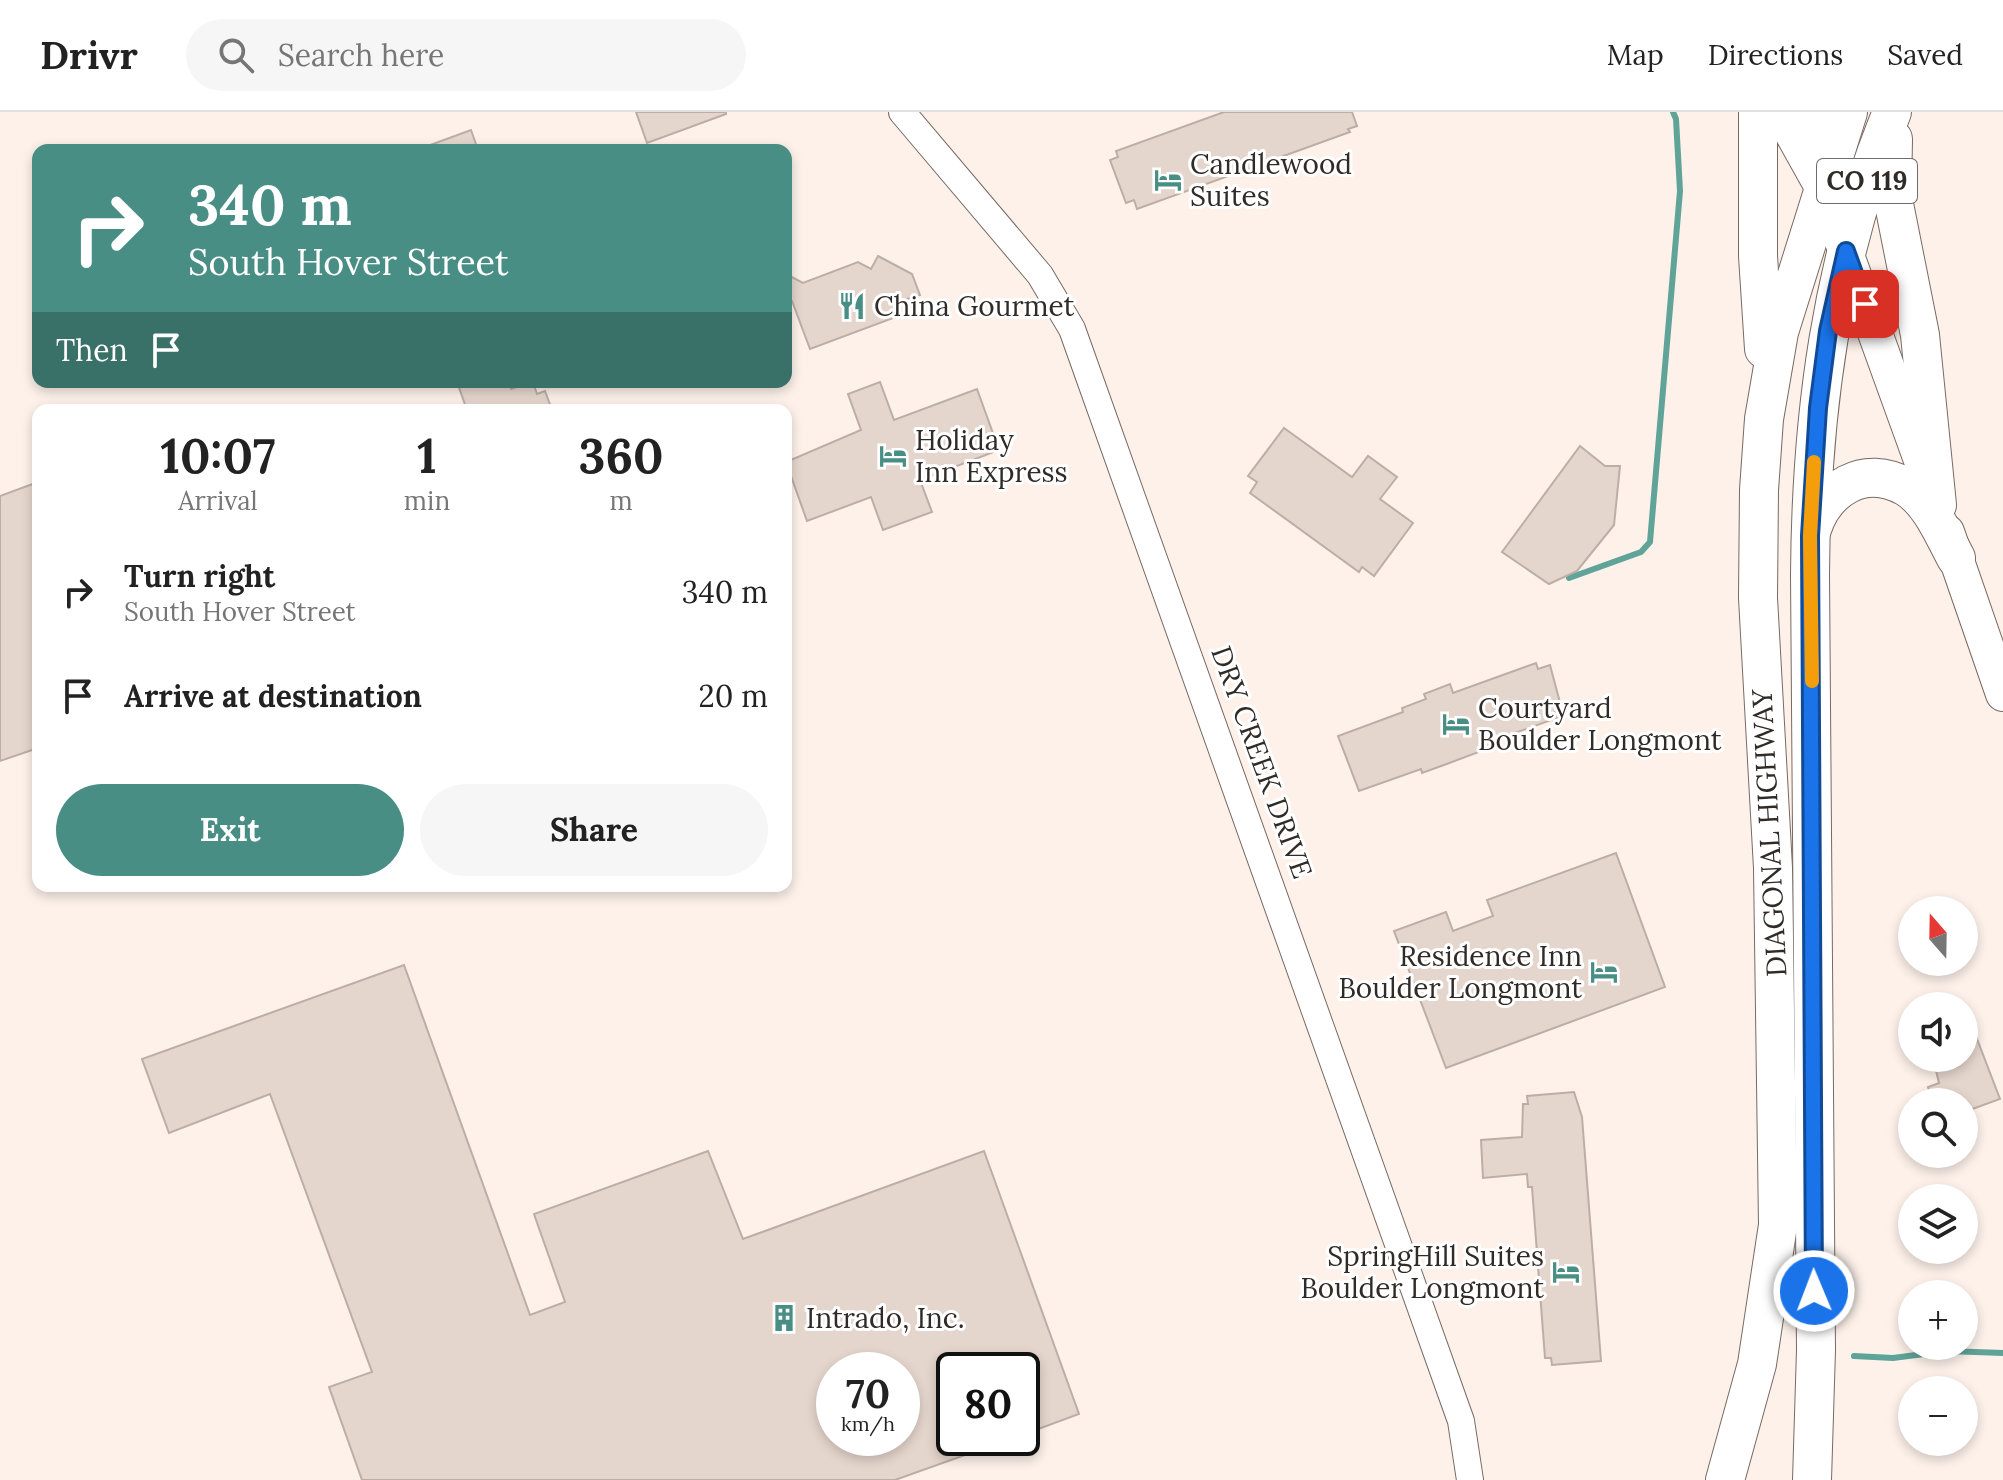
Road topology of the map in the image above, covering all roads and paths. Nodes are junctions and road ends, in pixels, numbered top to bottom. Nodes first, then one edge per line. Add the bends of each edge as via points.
1 (902, 112) edge
2 (1758, 112) edge
3 (1780, 112) edge
4 (1811, 112) edge
5 (1848, 112) edge
6 (1895, 112) edge
7 (1823, 189) junction
8 (1846, 251) junction
9 (1767, 390) junction
10 (1937, 505) junction
11 (1810, 536) junction
12 (1956, 558) junction
13 (2003, 694) edge
14 (1470, 1480) edge
15 (1725, 1480) edge
16 (1812, 1480) edge

1 - 14 street, DRY CREEK DRIVE via 1040,275 1072,329 1461,1421
2 - 9 highway via 1758,256
3 - 7 main road
4 - 7 main road
5 - 7 highway, CO 119
6 - 8 highway, CO 119
6 - 10 highway via 1892,194 1920,335
7 - 8 main road
7 - 9 highway, DIAGONAL HIGHWAY / CO 119
8 - 10 main road
8 - 11 highway, DIAGONAL HIGHWAY / CO 119 via 1818,408
9 - 15 highway, DIAGONAL HIGHWAY / CO 119 via 1758,598 1774,898 1778,1225 1757,1364
10 - 12 main road
11 - 12 highway via 1829,496 1859,480 1880,478 1906,487 1927,507
11 - 16 highway, DIAGONAL HIGHWAY / CO 119 via 1816,1350
12 - 13 main road

